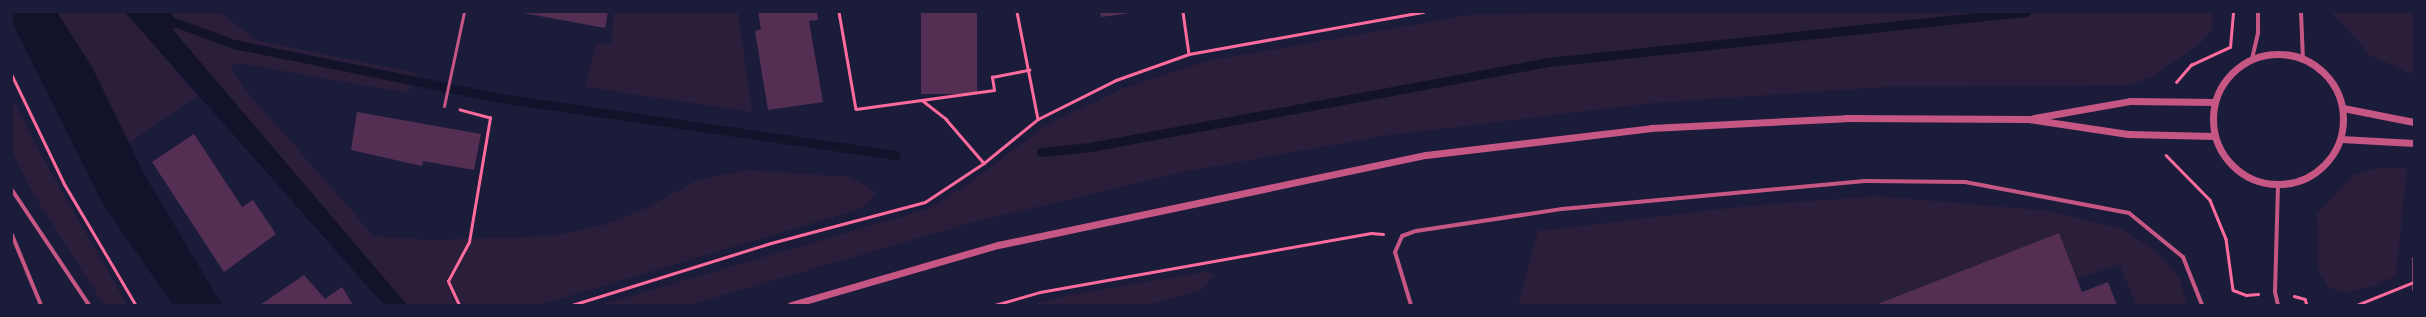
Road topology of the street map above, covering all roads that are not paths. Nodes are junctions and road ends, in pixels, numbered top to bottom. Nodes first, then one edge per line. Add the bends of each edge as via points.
1 (464, 12) edge
2 (2258, 12) edge
3 (2301, 12) edge
4 (2303, 58) junction
5 (2252, 59) junction
6 (2215, 102) junction
7 (444, 106) road end
8 (2343, 108) junction
9 (2028, 119) junction
10 (2414, 122) edge
11 (2215, 136) junction
12 (2341, 139) junction
13 (2414, 143) edge
14 (2278, 185) junction
15 (12, 190) edge
16 (12, 235) edge
17 (40, 305) edge
18 (89, 305) edge
19 (791, 305) edge
20 (1411, 305) edge
21 (2202, 305) edge
22 (2278, 305) edge

1 - 7 lane
2 - 5 street via 2258,32
3 - 4 street
4 - 5 street via 2272,54
4 - 8 street via 2329,77
5 - 6 street via 2234,70
6 - 9 street via 2130,101
6 - 11 street
8 - 10 street
8 - 12 street
9 - 11 street via 2128,134
9 - 19 street via 1846,118 1651,128 1426,154 998,245
11 - 14 street via 2234,168 2261,182
12 - 13 street
12 - 14 street via 2319,170 2300,181
14 - 22 street via 2275,292
15 - 18 street
16 - 17 street
20 - 21 street via 1395,252 1402,236 1562,208 1865,181 1965,182 2129,213 2183,257

